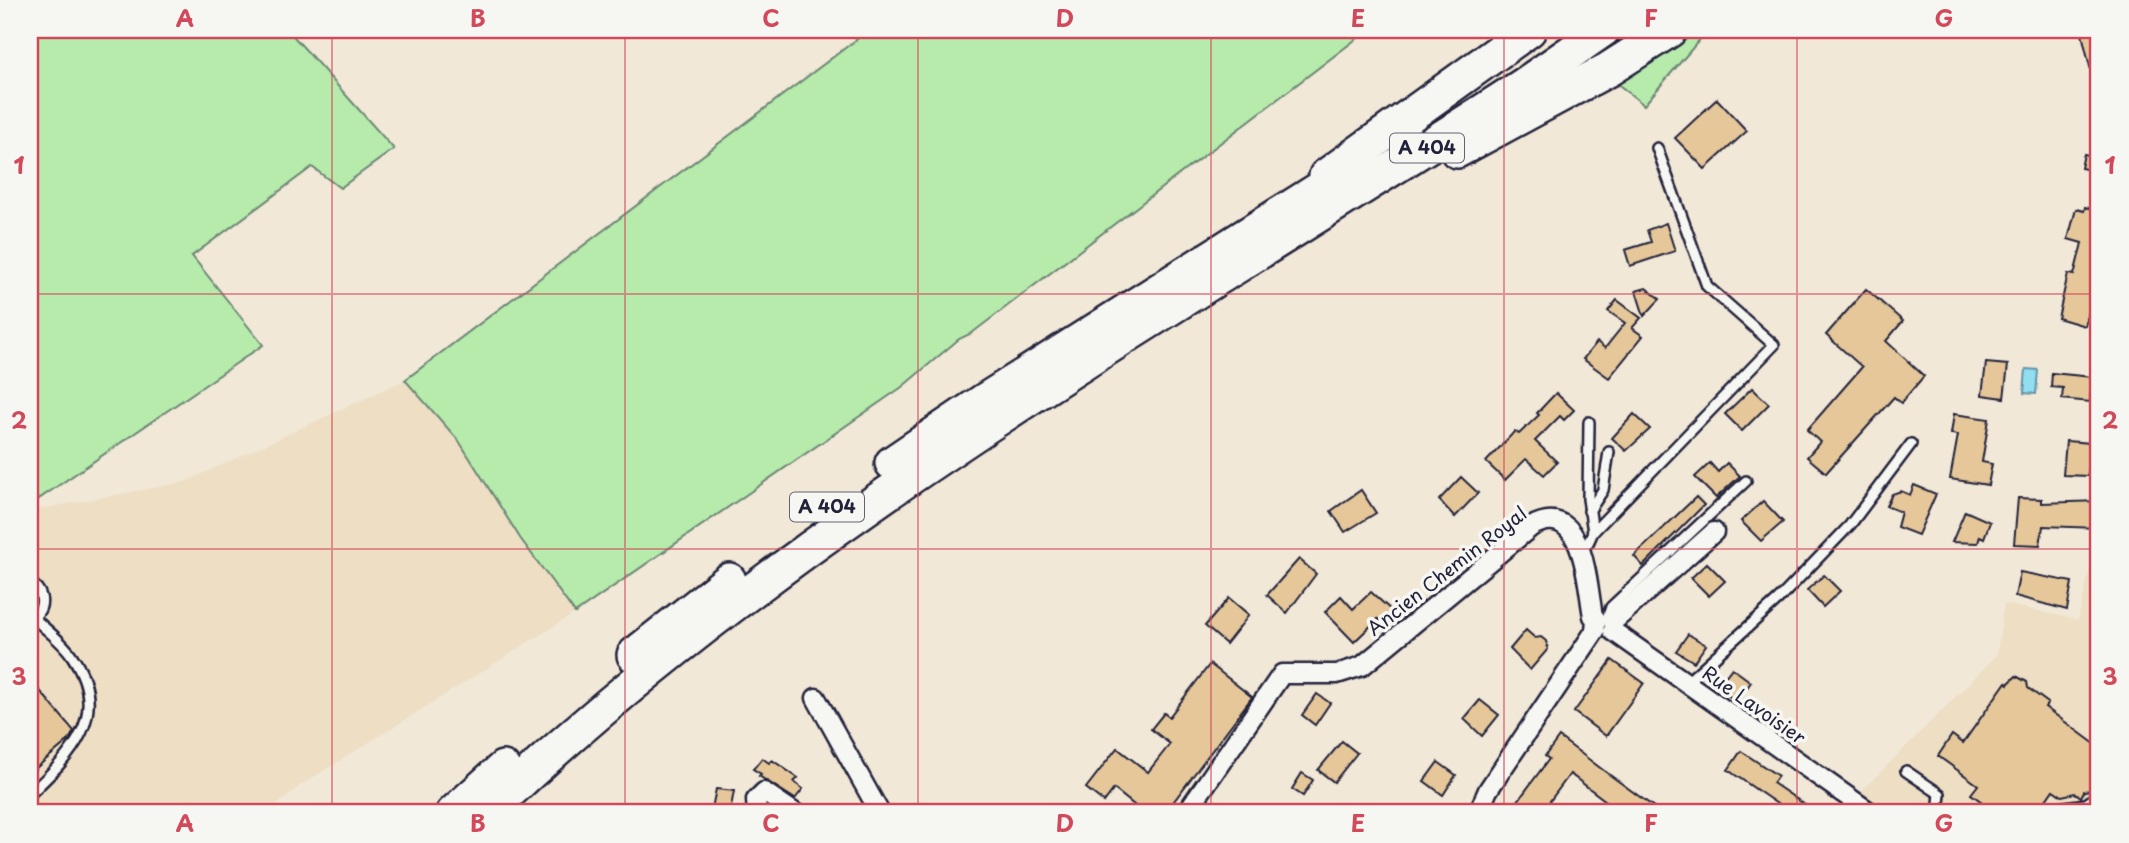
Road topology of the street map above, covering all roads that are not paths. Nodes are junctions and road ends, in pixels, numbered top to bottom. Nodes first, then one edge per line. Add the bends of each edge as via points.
1 (1529, 30) edge
2 (1563, 30) edge
3 (1603, 30) edge
4 (1670, 30) edge
5 (1657, 148) dead end
6 (1240, 252) junction
7 (1589, 422) dead end
8 (1911, 444) dead end
9 (1609, 452) dead end
10 (1746, 481) dead end
11 (1589, 511) junction
12 (1593, 532) junction
13 (1714, 532) dead end
14 (1580, 547) junction
15 (30, 583) edge
16 (32, 619) edge
17 (1605, 624) junction
18 (1686, 682) junction
19 (816, 698) dead end
20 (1906, 771) dead end
21 (30, 794) edge
22 (2099, 795) edge
23 (453, 813) edge
24 (487, 813) edge
25 (757, 813) edge
26 (795, 813) edge
27 (880, 813) edge
28 (1186, 813) edge
29 (1478, 813) edge
30 (1871, 813) edge
31 (1938, 813) edge
32 (2054, 813) edge

1 - 6 highway
2 - 6 highway, A 404
3 - 6 highway, A 404 via 1525,84
4 - 6 highway via 1552,101
5 - 12 lane via 1707,286 1774,345
6 - 23 highway, A 404 via 985,400 821,512 633,655
6 - 24 highway, A 404 via 844,523 653,668
7 - 11 lane
8 - 18 lane via 1850,525 1779,599
9 - 11 lane via 1603,490
10 - 17 lane via 1611,607
11 - 12 lane
12 - 14 lane
13 - 17 street
14 - 17 street via 1593,617
14 - 28 street, Ancien Chemin Royal via 1571,530 1560,522 1541,522 1362,666 1336,674 1282,674
15 - 16 lane via 42,599 41,609
16 - 21 lane via 72,656 86,683 88,707 83,734 67,760
17 - 18 street, Rue Lavoisier
17 - 29 street via 1488,790
18 - 30 street, Rue Lavoisier
19 - 27 street
20 - 31 lane via 1940,794
22 - 32 lane
25 - 26 street via 756,800 764,792

